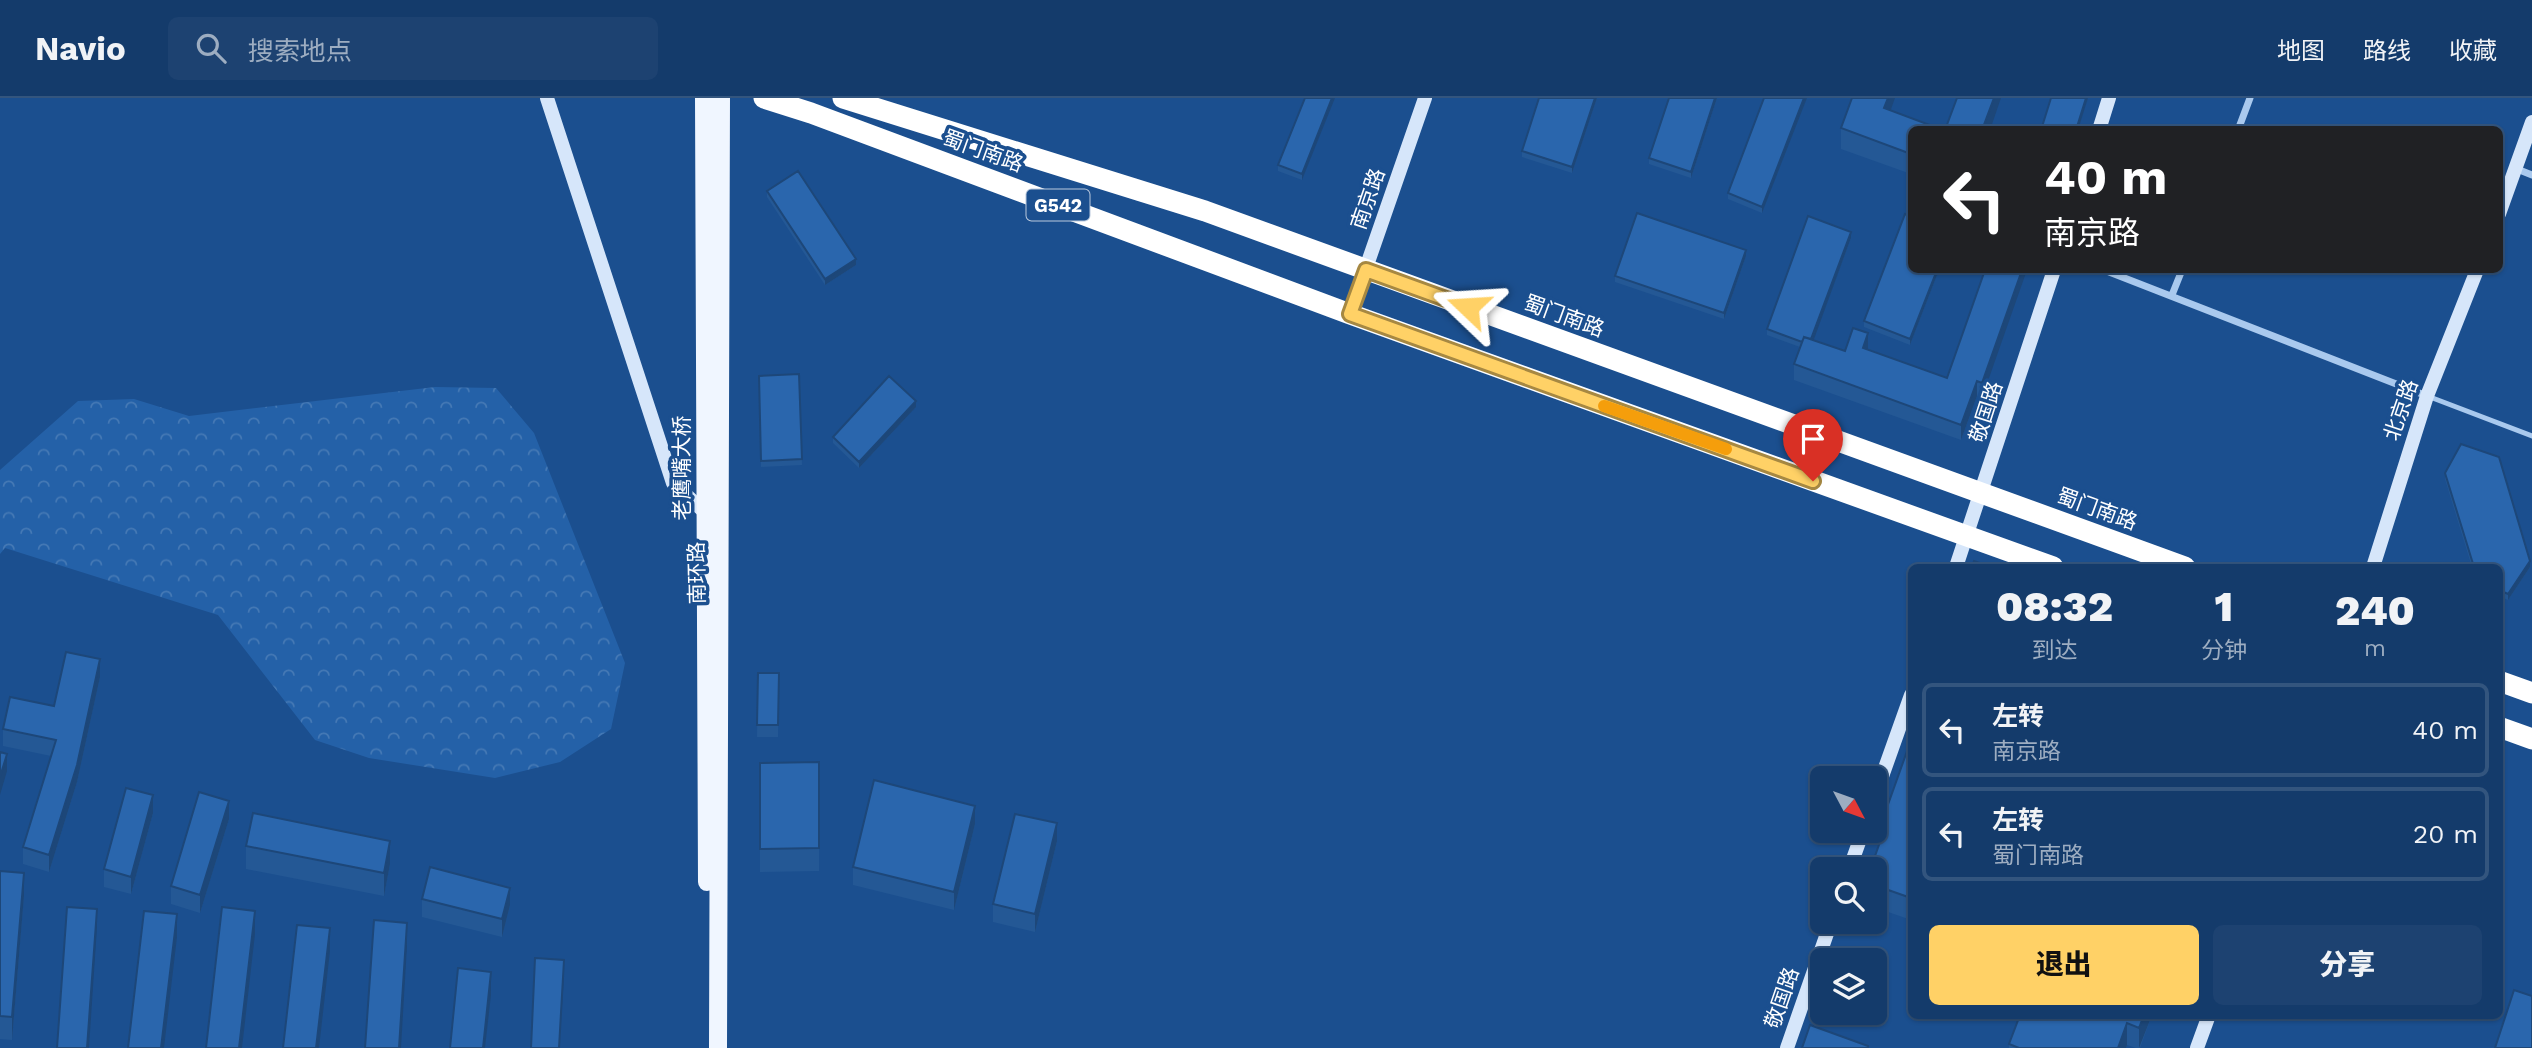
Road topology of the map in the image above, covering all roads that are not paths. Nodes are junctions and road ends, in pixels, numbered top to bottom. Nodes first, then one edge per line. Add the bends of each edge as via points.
1 (547, 98) edge
2 (704, 98) edge
3 (721, 98) edge
4 (764, 98) edge
5 (843, 98) edge
6 (1425, 98) edge
7 (2109, 98) edge
8 (2250, 98) edge
9 (2532, 122) edge
10 (2100, 126) edge
11 (2240, 126) edge
12 (2517, 169) junction
13 (2532, 175) edge
14 (2503, 204) edge
15 (1366, 270) junction
16 (2053, 273) edge
17 (2112, 273) edge
18 (2181, 273) edge
19 (2476, 273) edge
20 (2172, 295) junction
21 (1350, 314) junction
22 (2427, 396) junction
23 (2532, 436) edge
24 (1982, 494) junction
25 (705, 512) junction
26 (719, 525) junction
27 (1967, 536) junction
28 (1957, 564) edge
29 (2045, 564) edge
30 (2177, 564) edge
31 (2374, 564) edge
32 (2503, 682) edge
33 (2532, 693) edge
34 (1908, 703) edge
35 (2503, 728) edge
36 (2532, 739) edge
37 (1886, 766) edge
38 (1827, 934) edge
39 (2208, 1019) edge
40 (707, 1048) edge
41 (718, 1048) edge
42 (1787, 1048) edge
43 (2197, 1048) edge

1 - 25 street via 673,483
2 - 25 main road, 老鹰嘴大桥
3 - 26 main road, 南环路
4 - 21 highway, 蜀门南路 / G542
5 - 15 highway, 蜀门南路 / G542 via 1205,211
6 - 15 street, 南京路
7 - 10 street
8 - 11 street
9 - 12 street
12 - 13 street
12 - 14 street
15 - 21 street, 南京路
15 - 24 highway, 蜀门南路 / G542
16 - 24 street, 敬国路
17 - 20 street
18 - 20 street
19 - 22 street, 北京路
20 - 22 street
21 - 27 highway, 蜀门南路 / G542
22 - 23 lane
22 - 31 street, 北京路
24 - 27 street, 敬国路
24 - 30 highway, 蜀门南路 / G542
25 - 26 street
25 - 40 main road, 老鹰嘴大桥
26 - 41 main road, 南环路
27 - 28 street, 敬国路
27 - 29 highway, 蜀门南路 / G542
32 - 33 highway
34 - 37 street
35 - 36 highway
38 - 42 street, 敬国路
39 - 43 street

